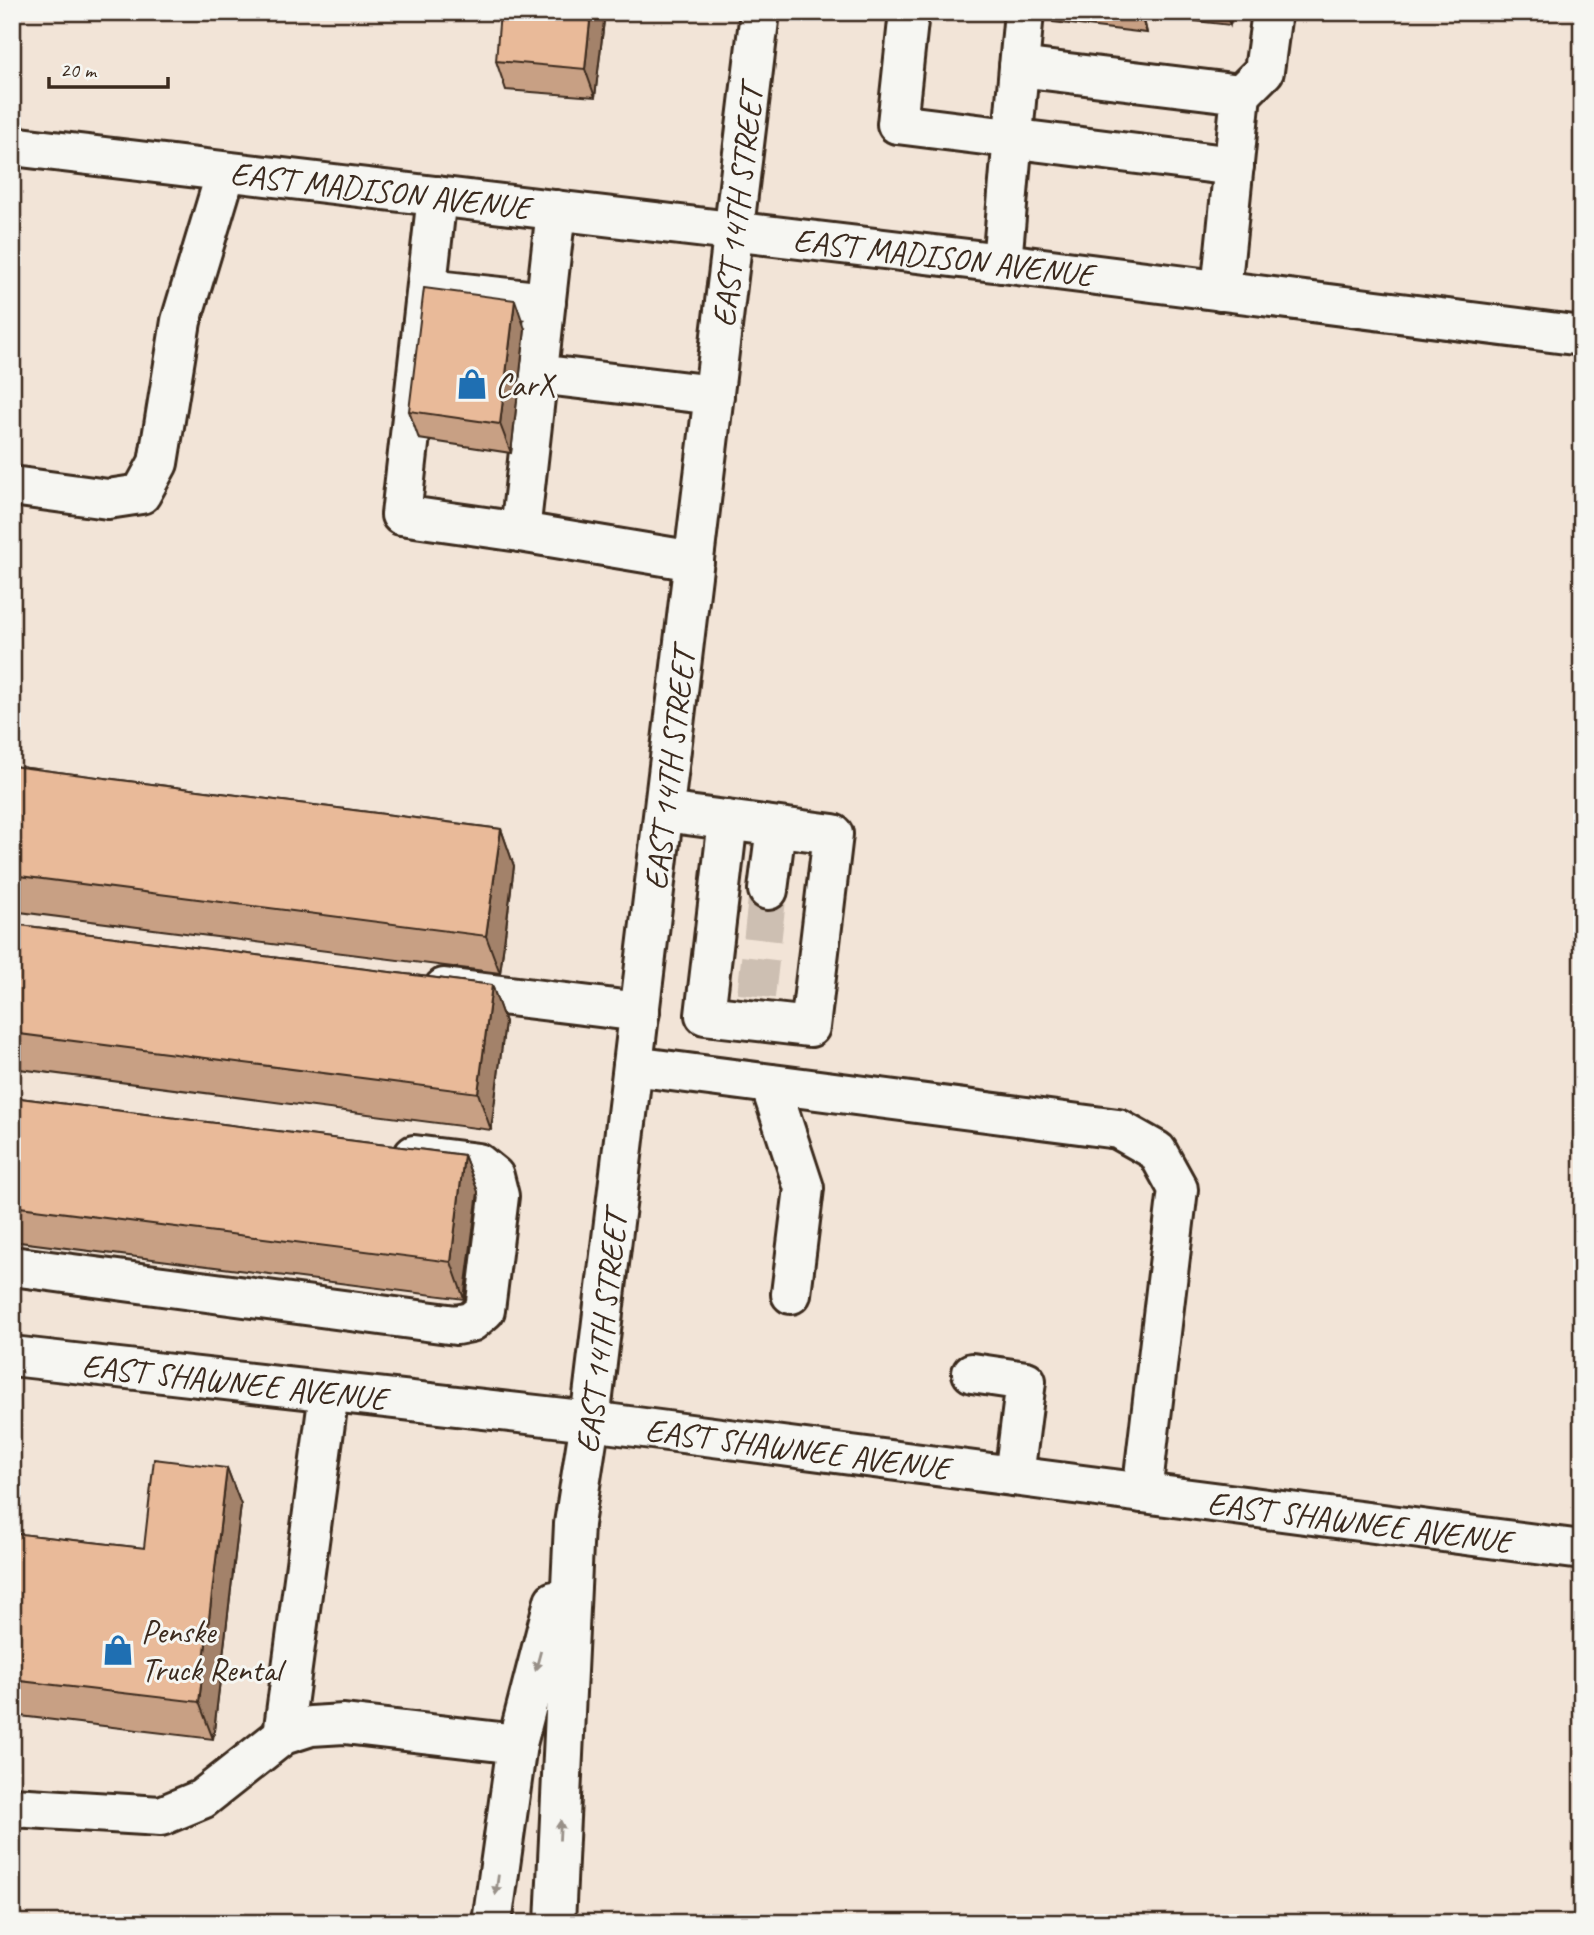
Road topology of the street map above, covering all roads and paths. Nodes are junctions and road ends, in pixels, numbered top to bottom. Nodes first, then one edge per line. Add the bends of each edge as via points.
1 (760, 12) edge
2 (909, 12) edge
3 (1024, 12) edge
4 (1272, 12) edge
5 (1019, 66) junction
6 (1241, 94) junction
7 (1013, 138) junction
8 (12, 146) edge
9 (1234, 166) junction
10 (226, 172) junction
11 (438, 196) junction
12 (556, 210) junction
13 (734, 231) junction
14 (1002, 263) junction
15 (426, 289) junction
16 (1222, 291) junction
17 (546, 302) junction
18 (1582, 336) edge
19 (537, 374) junction
20 (714, 395) junction
21 (12, 486) edge
22 (520, 532) junction
23 (694, 561) junction
24 (664, 812) junction
25 (728, 820) junction
26 (776, 827) junction
27 (768, 890) tunnel mouth
28 (405, 983) edge
29 (754, 1008) junction
30 (640, 1012) junction
31 (633, 1066) junction
32 (758, 1082) junction
33 (382, 1151) edge
34 (12, 1266) edge
35 (791, 1294) dead end
36 (12, 1356) edge
37 (972, 1373) dead end
38 (329, 1393) junction
39 (590, 1421) junction
40 (1014, 1476) junction
41 (1142, 1493) junction
42 (574, 1524) junction
43 (1582, 1550) edge
44 (283, 1735) junction
45 (517, 1744) junction
46 (12, 1807) edge
47 (492, 1923) edge
48 (555, 1923) edge

1 - 13 street, EAST 14TH STREET
2 - 7 street via 897,124
3 - 5 street
4 - 6 street via 1264,71
5 - 6 street
5 - 7 street
6 - 9 street
7 - 9 street
7 - 14 street
8 - 10 street, EAST MADISON AVENUE
9 - 16 street
10 - 11 street, EAST MADISON AVENUE
10 - 21 street via 181,321 158,463 141,494 108,499
11 - 12 street, EAST MADISON AVENUE
11 - 15 street
12 - 13 street, EAST MADISON AVENUE
12 - 17 street
13 - 14 street, EAST MADISON AVENUE
13 - 20 street, EAST 14TH STREET
14 - 16 street, EAST MADISON AVENUE
15 - 17 street
15 - 22 street via 401,515
16 - 18 street, EAST MADISON AVENUE
17 - 19 street
19 - 20 street
19 - 22 street
20 - 23 street, EAST 14TH STREET
22 - 23 street
23 - 24 street, EAST 14TH STREET
24 - 25 street
24 - 30 street, EAST 14TH STREET
25 - 26 street
25 - 29 street via 705,1015
26 - 27 street
26 - 29 street via 833,834 810,1027
28 - 30 street
29 - 32 street
30 - 31 street, EAST 14TH STREET
31 - 32 street
31 - 39 street, EAST 14TH STREET
32 - 35 street via 804,1188
32 - 41 street via 1118,1129 1157,1152 1178,1189
33 - 34 street via 478,1163 494,1176 499,1196 485,1310 471,1322 456,1325
36 - 38 street, EAST SHAWNEE AVENUE
37 - 40 street via 1026,1381
38 - 39 street, EAST SHAWNEE AVENUE
38 - 44 street
39 - 40 street, EAST SHAWNEE AVENUE
39 - 42 street, EAST 14TH STREET
40 - 41 street, EAST SHAWNEE AVENUE
41 - 43 street, EAST SHAWNEE AVENUE
42 -> 45 street, EAST 14TH STREET
48 -> 42 street, EAST 14TH STREET
44 - 45 street via 311,1726 344,1724
44 - 46 street via 202,1799 161,1816
45 -> 47 street, EAST 14TH STREET

